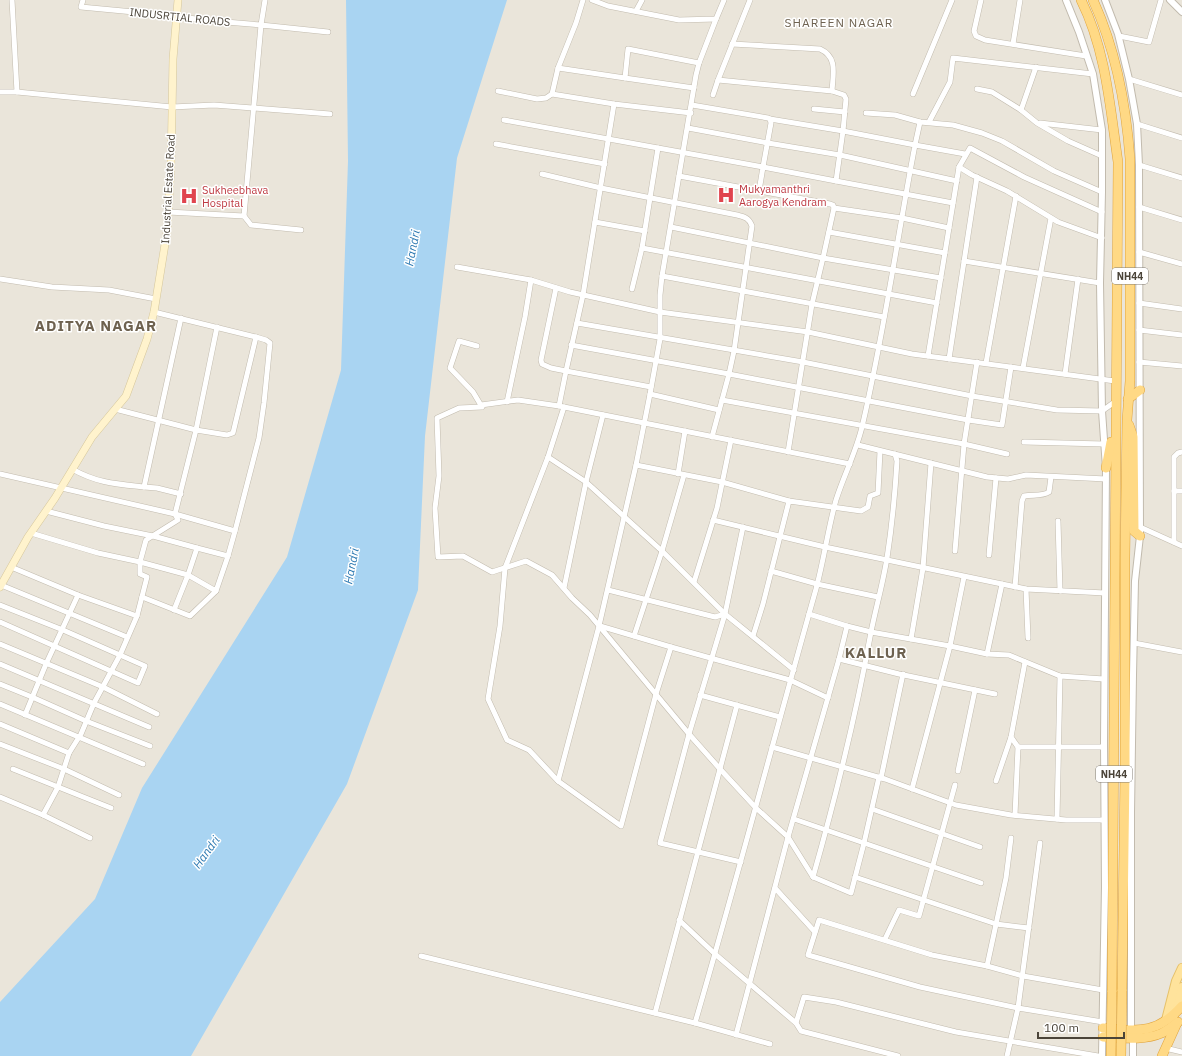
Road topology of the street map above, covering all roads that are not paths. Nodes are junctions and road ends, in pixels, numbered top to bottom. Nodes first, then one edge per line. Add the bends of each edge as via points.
1 (12, 0) edge
2 (83, 0) edge
3 (178, 0) edge
4 (265, 0) edge
5 (583, 0) edge
6 (592, 0) edge
7 (642, 0) edge
8 (724, 0) edge
9 (750, 0) edge
10 (952, 0) edge
11 (981, 0) edge
12 (1020, 0) edge
13 (1066, 0) edge
14 (1081, 0) edge
15 (1093, 0) edge
16 (1105, 0) edge
17 (1161, 0) edge
18 (1170, 0) edge
19 (636, 11) junction
20 (1182, 12) edge
21 (176, 16) junction
22 (716, 19) junction
23 (261, 25) junction
24 (328, 32) dead end
25 (1119, 36) junction
26 (732, 44) junction
27 (1013, 44) junction
28 (1086, 56) junction
29 (699, 63) junction
30 (1036, 67) junction
31 (558, 68) junction
32 (1092, 74) junction
33 (625, 78) junction
34 (1129, 79) junction
35 (718, 80) junction
36 (694, 88) junction
37 (977, 88) dead end
38 (498, 91) dead end
39 (832, 91) junction
40 (0, 92) edge
41 (17, 92) junction
42 (552, 94) junction
43 (913, 94) dead end
44 (713, 95) dead end
45 (1182, 95) edge
46 (614, 104) junction
47 (692, 105) junction
48 (172, 107) junction
49 (255, 107) junction
50 (814, 109) dead end
51 (1021, 110) junction
52 (845, 112) junction
53 (691, 113) junction
54 (866, 113) dead end
55 (330, 114) dead end
56 (770, 119) junction
57 (504, 120) dead end
58 (920, 122) junction
59 (929, 122) junction
60 (1037, 123) junction
61 (1137, 124) junction
62 (688, 128) junction
63 (1102, 130) junction
64 (843, 131) junction
65 (1182, 138) edge
66 (609, 139) junction
67 (768, 143) junction
68 (496, 144) dead end
69 (915, 145) junction
70 (658, 148) junction
71 (683, 153) junction
72 (965, 154) junction
73 (840, 155) junction
74 (1102, 156) junction
75 (605, 164) junction
76 (1139, 165) junction
77 (763, 167) junction
78 (959, 167) junction
79 (910, 171) junction
80 (542, 174) dead end
81 (679, 176) junction
82 (977, 177) junction
83 (1182, 178) edge
84 (957, 180) junction
85 (836, 182) junction
86 (601, 188) junction
87 (759, 191) junction
88 (1102, 192) junction
89 (906, 194) junction
90 (1016, 196) junction
91 (650, 198) junction
92 (675, 202) junction
93 (953, 203) junction
94 (1139, 207) junction
95 (834, 208) junction
96 (168, 212) junction
97 (1102, 212) junction
98 (244, 216) junction
99 (902, 218) junction
100 (1051, 218) junction
101 (1182, 220) edge
102 (595, 222) junction
103 (671, 227) junction
104 (949, 228) junction
105 (301, 230) dead end
106 (645, 231) junction
107 (829, 232) junction
108 (1102, 238) junction
109 (750, 244) junction
110 (898, 244) junction
111 (642, 248) junction
112 (667, 252) junction
113 (1139, 252) junction
114 (945, 253) junction
115 (823, 258) junction
116 (964, 261) junction
117 (1182, 264) edge
118 (457, 267) dead end
119 (746, 267) junction
120 (1003, 267) junction
121 (893, 269) junction
122 (1041, 273) junction
123 (662, 276) junction
124 (941, 278) junction
125 (0, 279) edge
126 (1078, 279) junction
127 (531, 280) junction
128 (818, 280) junction
129 (1100, 283) junction
130 (556, 288) junction
131 (632, 289) dead end
132 (742, 291) junction
133 (889, 293) junction
134 (582, 295) junction
135 (156, 299) junction
136 (937, 303) junction
137 (1139, 303) junction
138 (812, 304) junction
139 (1182, 309) edge
140 (154, 312) junction
141 (660, 312) junction
142 (884, 317) junction
143 (181, 318) junction
144 (737, 322) junction
145 (577, 323) junction
146 (217, 327) junction
147 (1139, 330) junction
148 (808, 332) junction
149 (1182, 335) edge
150 (256, 337) junction
151 (660, 339) junction
152 (571, 345) junction
153 (477, 346) dead end
154 (879, 347) junction
155 (734, 350) junction
156 (928, 356) junction
157 (949, 359) junction
158 (656, 361) junction
159 (803, 362) junction
160 (977, 362) junction
161 (1139, 362) junction
162 (986, 364) junction
163 (1182, 366) edge
164 (1011, 367) junction
165 (1023, 368) junction
166 (566, 371) junction
167 (729, 374) junction
168 (1065, 374) junction
169 (873, 377) junction
170 (1102, 379) junction
171 (1115, 381) junction
172 (651, 387) junction
173 (798, 388) junction
174 (1140, 390) junction
175 (650, 394) junction
176 (972, 396) junction
177 (1128, 399) junction
178 (722, 400) junction
179 (1116, 401) junction
180 (507, 402) junction
181 (867, 402) junction
182 (1006, 402) junction
183 (481, 405) junction
184 (562, 407) junction
185 (115, 409) junction
186 (719, 410) junction
187 (1102, 411) junction
188 (794, 414) junction
189 (603, 415) junction
190 (1115, 419) junction
191 (968, 420) junction
192 (1127, 420) junction
193 (159, 421) junction
194 (644, 424) junction
195 (862, 426) junction
196 (196, 430) junction
197 (684, 431) junction
198 (712, 437) junction
199 (731, 440) junction
200 (1024, 442) dead end
201 (964, 444) junction
202 (1104, 444) junction
203 (858, 445) junction
204 (880, 451) junction
205 (788, 452) junction
206 (1182, 452) edge
207 (895, 454) junction
208 (1007, 454) dead end
209 (548, 457) junction
210 (931, 463) junction
211 (850, 464) junction
212 (636, 465) junction
213 (1106, 468) junction
214 (72, 469) junction
215 (961, 471) junction
216 (0, 474) edge
217 (681, 474) junction
218 (1051, 477) junction
219 (996, 478) junction
220 (1106, 479) junction
221 (586, 482) junction
222 (722, 482) junction
223 (62, 487) junction
224 (144, 487) junction
225 (1174, 491) junction
226 (1182, 492) edge
227 (181, 494) junction
228 (789, 500) junction
229 (835, 506) junction
230 (46, 511) junction
231 (175, 514) junction
232 (623, 517) junction
233 (713, 520) junction
234 (1058, 521) dead end
235 (743, 527) junction
236 (234, 531) junction
237 (1140, 532) junction
238 (31, 533) junction
239 (152, 536) junction
240 (779, 536) junction
241 (1174, 542) junction
242 (1182, 546) edge
243 (826, 547) junction
244 (197, 548) junction
245 (955, 551) dead end
246 (662, 552) junction
247 (989, 555) dead end
248 (228, 556) junction
249 (887, 560) junction
250 (140, 562) junction
251 (11, 567) junction
252 (505, 568) junction
253 (922, 568) junction
254 (771, 571) junction
255 (188, 575) junction
256 (964, 577) junction
257 (694, 582) junction
258 (817, 584) junction
259 (1002, 584) junction
260 (0, 586) edge
261 (1015, 587) junction
262 (564, 588) junction
263 (1026, 589) junction
264 (608, 590) junction
265 (216, 591) junction
266 (1060, 591) junction
267 (1105, 593) junction
268 (78, 595) junction
269 (142, 597) junction
270 (878, 598) junction
271 (646, 599) junction
272 (0, 605) edge
273 (174, 610) junction
274 (70, 614) junction
275 (725, 614) junction
276 (808, 614) junction
277 (137, 616) junction
278 (0, 622) edge
279 (599, 626) junction
280 (847, 626) junction
281 (62, 630) junction
282 (871, 632) junction
283 (634, 636) junction
284 (753, 636) junction
285 (127, 637) junction
286 (1028, 638) dead end
287 (910, 639) junction
288 (1134, 643) junction
289 (0, 644) edge
290 (55, 646) junction
291 (950, 646) junction
292 (671, 647) junction
293 (1182, 651) edge
294 (987, 654) junction
295 (120, 655) junction
296 (711, 658) junction
297 (839, 659) junction
298 (1025, 662) junction
299 (0, 664) edge
300 (46, 664) junction
301 (866, 665) junction
302 (794, 670) junction
303 (112, 671) junction
304 (903, 674) junction
305 (1060, 676) junction
306 (1104, 679) junction
307 (39, 680) junction
308 (790, 680) junction
309 (941, 682) junction
310 (0, 684) edge
311 (103, 687) junction
312 (975, 690) junction
313 (656, 694) junction
314 (995, 694) dead end
315 (700, 695) junction
316 (32, 697) junction
317 (828, 698) junction
318 (94, 703) junction
319 (0, 704) edge
320 (737, 705) junction
321 (157, 714) dead end
322 (25, 715) junction
323 (780, 717) junction
324 (86, 721) junction
325 (0, 724) edge
326 (149, 727) dead end
327 (689, 734) junction
328 (79, 738) junction
329 (1011, 738) junction
330 (0, 744) edge
331 (150, 746) dead end
332 (772, 747) junction
333 (1018, 747) junction
334 (1058, 747) junction
335 (1104, 747) junction
336 (69, 753) junction
337 (811, 758) junction
338 (142, 764) dead end
339 (843, 767) junction
340 (13, 768) dead end
341 (64, 769) junction
342 (720, 769) junction
343 (958, 771) dead end
344 (880, 777) junction
345 (558, 781) junction
346 (996, 781) dead end
347 (955, 785) dead end
348 (58, 787) junction
349 (912, 789) junction
350 (119, 795) dead end
351 (0, 797) edge
352 (951, 803) junction
353 (111, 808) dead end
354 (756, 808) junction
355 (872, 809) junction
356 (43, 814) junction
357 (1015, 815) junction
358 (794, 819) junction
359 (1057, 819) junction
360 (1104, 820) junction
361 (827, 830) junction
362 (941, 834) junction
363 (788, 837) junction
364 (90, 838) dead end
365 (1011, 838) dead end
366 (1040, 842) dead end
367 (864, 843) junction
368 (980, 847) dead end
369 (697, 852) junction
370 (741, 862) junction
371 (933, 866) junction
372 (855, 876) junction
373 (814, 878) junction
374 (981, 883) dead end
375 (775, 888) junction
376 (924, 900) junction
377 (679, 920) junction
378 (996, 924) junction
379 (1029, 928) junction
380 (815, 932) junction
381 (885, 940) junction
382 (715, 954) junction
383 (421, 956) dead end
384 (987, 966) junction
385 (1182, 968) edge
386 (1023, 976) junction
387 (750, 984) junction
388 (1182, 987) edge
389 (1108, 991) junction
390 (1182, 1006) edge
391 (1018, 1008) junction
392 (655, 1013) junction
393 (1176, 1019) edge
394 (695, 1023) junction
395 (796, 1023) junction
396 (1103, 1025) junction
397 (1132, 1034) junction
398 (736, 1035) junction
399 (1102, 1037) junction
400 (1010, 1041) junction
401 (770, 1044) dead end
402 (1163, 1052) edge
403 (1182, 1052) edge
404 (898, 1056) edge
405 (1007, 1056) edge
406 (1098, 1056) edge
407 (1102, 1056) edge
408 (1111, 1056) edge
409 (1121, 1056) edge
410 (1133, 1056) edge

1 - 41 street
2 - 21 street, INDUSRTIAL ROADS via 81,7
3 - 21 main road, Industrial Estate Road
4 - 23 street
5 - 31 street
6 - 19 street
7 - 19 street
8 - 22 street
9 - 26 street
10 - 43 street
11 - 27 street via 974,31 976,36 985,40
12 - 27 street
13 - 28 street
14 - 171 highway, NH44 via 1088,14 1103,64 1118,162
15 - 177 highway, NH44 via 1118,72 1128,132
16 - 25 street
17 - 25 street via 1149,42
18 - 20 street
19 - 22 street via 679,20
21 - 23 street, INDUSRTIAL ROADS
21 - 48 main road, Industrial Estate Road
22 - 29 street
23 - 24 street, INDUSRTIAL ROADS
23 - 49 street
25 - 34 street
26 - 35 street
26 - 39 street via 820,49 828,52 832,60
27 - 28 street
28 - 32 street
29 - 33 street via 628,49
29 - 36 street
30 - 32 street
30 - 51 street
30 - 59 street via 953,58 950,82
31 - 33 street
31 - 42 street
32 - 63 street
33 - 36 street
34 - 45 street
34 - 61 street
35 - 39 street
35 - 44 street
36 - 47 street
37 - 51 street via 992,92
38 - 42 street via 537,99
39 - 52 street via 844,95
40 - 41 street
41 - 48 street
42 - 46 street
46 - 53 street
46 - 66 street
47 - 53 street
47 - 56 street
48 - 49 street
48 - 96 main road, Industrial Estate Road
49 - 55 street
49 - 98 street
50 - 52 street
51 - 60 street
52 - 64 street
53 - 62 street
54 - 58 street via 895,115
56 - 64 street
56 - 67 street
57 - 66 street
58 - 59 street
58 - 69 street
59 - 88 street via 953,125 1002,141 1054,171
60 - 63 street
60 - 74 street via 1068,141
61 - 65 street
61 - 76 street
62 - 67 street
62 - 71 street
63 - 74 street
64 - 69 street
64 - 73 street
66 - 70 street
66 - 75 street
67 - 73 street
67 - 77 street
68 - 75 street
69 - 72 street
69 - 79 street
70 - 71 street
70 - 91 street
71 - 77 street
71 - 81 street
72 - 78 street
72 - 97 street via 970,148 1024,177
73 - 79 street
73 - 85 street
74 - 88 street
75 - 86 street
76 - 83 street
76 - 94 street
77 - 85 street
77 - 87 street
78 - 82 street
78 - 84 street
79 - 84 street
79 - 89 street
80 - 86 street
81 - 87 street
81 - 92 street
82 - 90 street
82 - 116 street
84 - 93 street
85 - 89 street
86 - 91 street
86 - 102 street
87 - 95 street via 830,204
88 - 97 street
89 - 93 street
89 - 99 street
90 - 100 street
90 - 120 street
91 - 92 street
91 - 106 street
92 - 103 street
92 - 109 street via 746,217 752,226
93 - 104 street
94 - 101 street
94 - 113 street
95 - 99 street
95 - 107 street
96 - 98 street
96 - 135 main road, Industrial Estate Road
97 - 108 street
98 - 105 street via 251,225
99 - 104 street
99 - 110 street
100 - 108 street
100 - 122 street
102 - 106 street
102 - 134 street
103 - 109 street
103 - 112 street
104 - 114 street
106 - 111 street
107 - 110 street
107 - 115 street
108 - 129 street
109 - 115 street
109 - 119 street
110 - 114 street
110 - 121 street
111 - 112 street
111 - 131 street
112 - 119 street
112 - 123 street
113 - 117 street
113 - 137 street
114 - 124 street
115 - 121 street
115 - 128 street
116 - 120 street
116 - 157 street
118 - 127 street
119 - 128 street
119 - 132 street
120 - 122 street
120 - 162 street
121 - 124 street
121 - 133 street
122 - 126 street
122 - 165 street
123 - 132 street
123 - 141 street
124 - 136 street
125 - 135 street via 52,287 109,290
126 - 129 street
126 - 168 street
127 - 130 street
127 - 180 street
128 - 133 street
128 - 138 street
129 - 170 street
130 - 134 street
130 - 166 street via 541,360 545,366
132 - 138 street
132 - 144 street
133 - 136 street
133 - 142 street
134 - 141 street
134 - 145 street
135 - 140 main road, Industrial Estate Road
136 - 156 street
137 - 139 street
137 - 147 street
138 - 142 street
138 - 148 street
140 - 143 street
140 - 185 main road, Industrial Estate Road via 126,396
141 - 144 street
141 - 151 street
142 - 154 street
143 - 146 street
143 - 193 street
144 - 148 street
144 - 155 street
145 - 151 street
145 - 152 street
146 - 150 street
146 - 196 street
147 - 149 street
147 - 161 street
148 - 154 street
148 - 159 street
150 - 196 street via 233,433 227,435
150 - 236 street via 270,343 268,373 259,438
151 - 155 street
151 - 158 street
152 - 158 street
152 - 166 street
153 - 183 street via 459,341 450,368 473,392
154 - 156 street
154 - 169 street
155 - 159 street
155 - 167 street
156 - 157 street
157 - 160 street
158 - 167 street
158 - 172 street
159 - 169 street
159 - 173 street
160 - 162 street
160 - 176 street
161 - 163 street
161 - 174 street
162 - 164 street
164 - 165 street
164 - 182 street
165 - 168 street
166 - 172 street
166 - 184 street
167 - 173 street
167 - 178 street
168 - 170 street
169 - 176 street
169 - 181 street
170 - 171 street
170 - 187 street
171 - 179 highway, NH44
172 - 175 street
173 - 181 street
173 - 188 street
174 - 177 highway
174 - 237 street
175 - 186 street
175 - 194 street
176 - 182 street
176 - 191 street
177 - 192 highway, NH44
178 - 186 street
178 - 188 street
179 - 187 street
179 - 190 highway, NH44
180 - 183 street
180 - 184 street via 518,400
181 - 191 street
181 - 195 street
182 - 187 street via 1057,410
182 - 191 street via 1002,425
183 - 252 street via 482,407 459,408 437,418 439,476 435,508 438,557 463,556 492,572
184 - 189 street
184 - 209 street
185 - 193 street
185 - 214 main road via 92,437
186 - 198 street
187 - 202 street
188 - 195 street
188 - 205 street
189 - 194 street
189 - 221 street
190 - 213 highway
190 - 389 highway, NH44
191 - 201 street
192 - 237 highway via 1133,437 1134,531
192 - 409 highway, NH44, bridge
193 - 196 street
193 - 224 street
194 - 197 street
194 - 212 street
195 - 201 street
195 - 203 street
196 - 227 street
197 - 198 street
197 - 217 street
198 - 199 street
199 - 205 street
199 - 222 street
200 - 202 street
201 - 208 street
201 - 215 street
202 - 213 street
203 - 204 street
203 - 211 street
204 - 207 street
204 - 229 street via 878,493 870,496 868,507 861,511
205 - 211 street
206 - 225 street via 1174,457
207 - 210 street
207 - 249 street via 897,461 894,501
209 - 221 street
209 - 252 street
210 - 215 street
210 - 253 street
211 - 229 street
212 - 217 street
212 - 232 street
213 - 220 street
214 - 223 main road
214 - 224 street via 88,478 107,483
215 - 219 street
215 - 245 street
216 - 223 street
217 - 222 street
217 - 246 street
218 - 219 street via 1026,475 1008,479
218 - 220 street
218 - 261 street via 1049,492 1045,495 1024,496 1022,501
219 - 247 street
220 - 267 street
221 - 232 street
221 - 262 street
222 - 228 street
222 - 233 street
223 - 230 main road
223 - 231 street
224 - 227 street
225 - 226 street
225 - 241 street
227 - 231 street
228 - 229 street
228 - 240 street
229 - 243 street
230 - 238 main road
230 - 239 street
231 - 236 street
231 - 239 street via 178,520
232 - 246 street
232 - 264 street
233 - 235 street
233 - 257 street
234 - 266 street
235 - 240 street
235 - 275 street
236 - 248 street
237 - 241 street
237 - 288 street via 1135,581
238 - 250 street via 98,553
238 - 251 main road
239 - 244 street
239 - 250 street via 146,540
240 - 243 street
240 - 254 street
241 - 242 street
243 - 249 street
243 - 258 street
244 - 248 street
244 - 255 street
246 - 257 street
246 - 271 street
248 - 265 street
249 - 253 street
249 - 270 street
250 - 255 street
250 - 269 street via 140,574 147,577
251 - 260 main road
251 - 268 street
252 - 262 street via 526,561 552,575
252 - 345 street via 500,626 488,699 507,740 529,750
253 - 256 street
253 - 287 street
254 - 258 street
254 - 284 street
255 - 265 street
255 - 273 street
256 - 259 street
256 - 291 street
257 - 275 street
258 - 270 street
258 - 276 street
259 - 261 street
259 - 294 street
260 - 274 street
261 - 263 street
262 - 279 street
263 - 266 street
263 - 286 street
264 - 271 street
264 - 279 street
265 - 273 street via 190,616
266 - 267 street
267 - 306 street
268 - 274 street
268 - 277 street
269 - 273 street
269 - 277 street
270 - 282 street
271 - 275 street via 715,616
271 - 283 street
272 - 281 street
274 - 281 street
274 - 285 street
275 - 284 street
275 - 296 street
276 - 280 street
276 - 302 street
277 - 285 street
278 - 290 street
279 - 283 street
279 - 313 street
279 - 345 street
280 - 282 street
280 - 297 street
281 - 290 street
281 - 295 street
282 - 287 street
282 - 301 street
283 - 292 street
284 - 302 street
285 - 295 street
287 - 291 street
288 - 293 street
288 - 397 street via 1131,813
289 - 300 street
290 - 300 street
290 - 303 street
291 - 294 street
291 - 309 street
292 - 296 street
292 - 313 street
294 - 298 street via 1009,655
295 - 303 street
295 - 303 street via 145,666 138,683
296 - 308 street
296 - 315 street
297 - 301 street
297 - 317 street
298 - 305 street
298 - 329 street
299 - 307 street
300 - 307 street
300 - 311 street
301 - 304 street
301 - 339 street
302 - 308 street
303 - 311 street
304 - 309 street
304 - 344 street
305 - 306 street
305 - 334 street
306 - 335 street
307 - 316 street
307 - 318 street
308 - 317 street
308 - 323 street
309 - 312 street
309 - 349 street
310 - 316 street
311 - 318 street
311 - 321 street
312 - 314 street
312 - 343 street
313 - 327 street
313 - 345 street via 621,826
315 - 320 street
315 - 327 street
316 - 322 street
316 - 324 street
317 - 337 street
318 - 324 street
318 - 326 street
319 - 322 street
320 - 323 street
320 - 342 street
322 - 328 street
323 - 332 street
324 - 328 street
324 - 331 street
325 - 336 street
327 - 342 street
327 - 369 street via 660,843
328 - 336 street
328 - 338 street
329 - 333 street
329 - 346 street
330 - 341 street
332 - 337 street
332 - 354 street
333 - 334 street
333 - 357 street
334 - 335 street
334 - 359 street
335 - 360 street
336 - 341 street
337 - 339 street
337 - 358 street
339 - 344 street
339 - 361 street
340 - 348 street
341 - 348 street
341 - 350 street
342 - 354 street
342 - 369 street
344 - 349 street
344 - 355 street
347 - 352 street
348 - 353 street
348 - 356 street
349 - 352 street
351 - 356 street
352 - 357 street
352 - 362 street
354 - 363 street
354 - 370 street
355 - 362 street
355 - 367 street
356 - 364 street
357 - 359 street
358 - 361 street
358 - 363 street
359 - 360 street
360 - 389 street
361 - 367 street
361 - 373 street
362 - 368 street
362 - 371 street
363 - 373 street
363 - 375 street
365 - 378 street
366 - 379 street
367 - 371 street
367 - 372 street
369 - 370 street
369 - 377 street
370 - 382 street
371 - 374 street
371 - 376 street
372 - 373 street via 851,893
372 - 376 street
375 - 380 street
375 - 387 street
376 - 378 street
376 - 381 street via 919,916 899,910
377 - 382 street
377 - 392 street
378 - 379 street
378 - 384 street
379 - 386 street
380 - 381 street via 819,920
380 - 391 street via 808,954 920,987
381 - 384 street
382 - 387 street
382 - 394 street
383 - 392 street
384 - 386 street
385 - 393 main road via 1176,981
386 - 389 street
386 - 391 street
387 - 395 street
387 - 398 street
388 - 393 main road
389 - 396 street
389 - 408 highway, NH44, bridge
390 - 393 highway
391 - 396 street
391 - 400 street
392 - 394 street
393 - 397 highway
393 - 402 highway
394 - 398 street
395 - 400 street via 804,997 836,1002 956,1032
395 - 404 street via 800,1031
396 - 397 highway
396 - 399 street
397 - 399 highway
397 - 410 street
398 - 401 street
399 - 407 street
400 - 405 street
400 - 406 street
402 - 403 street

